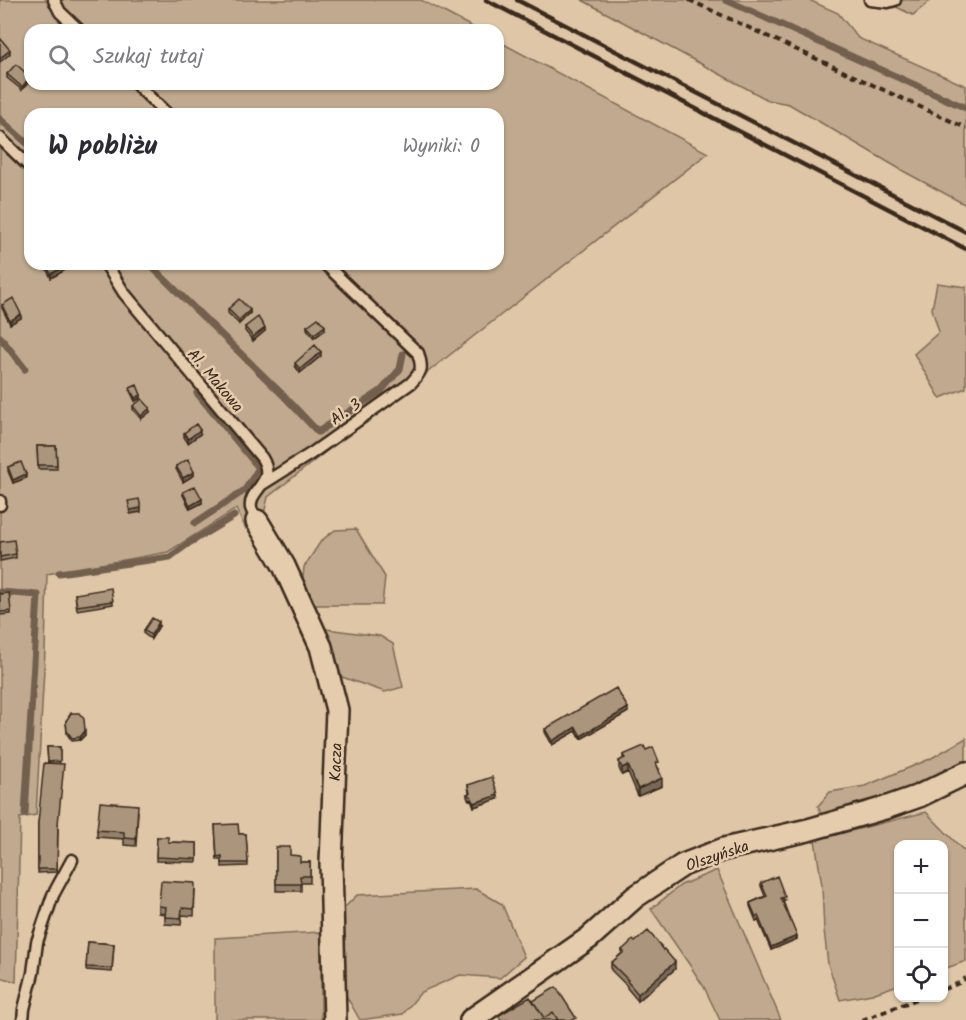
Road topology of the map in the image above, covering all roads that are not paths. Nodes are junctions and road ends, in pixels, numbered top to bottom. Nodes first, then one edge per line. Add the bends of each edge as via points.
1 (54, 0) edge
2 (870, 0) edge
3 (895, 0) edge
4 (73, 24) edge
5 (142, 90) edge
6 (161, 108) edge
7 (0, 138) edge
8 (24, 161) edge
9 (110, 270) edge
10 (331, 270) edge
11 (261, 485) junction
12 (257, 521) joint
13 (966, 773) edge
14 (72, 860) dead end
15 (23, 1020) edge
16 (335, 1020) edge
17 (471, 1020) edge

1 - 4 lane
2 - 3 lane
5 - 6 lane
7 - 8 lane
9 - 11 lane, Al. Makowa via 124,293 262,458 266,478
10 - 11 lane, Al. 3 via 418,353 420,374
11 - 12 lane, Al. Makowa via 251,507
12 - 16 street, Kacza via 284,566 321,647 337,710 331,863
13 - 17 street, Olszyńska via 885,808 724,849 683,865 635,897 589,938
14 - 15 lane via 53,895 37,942

